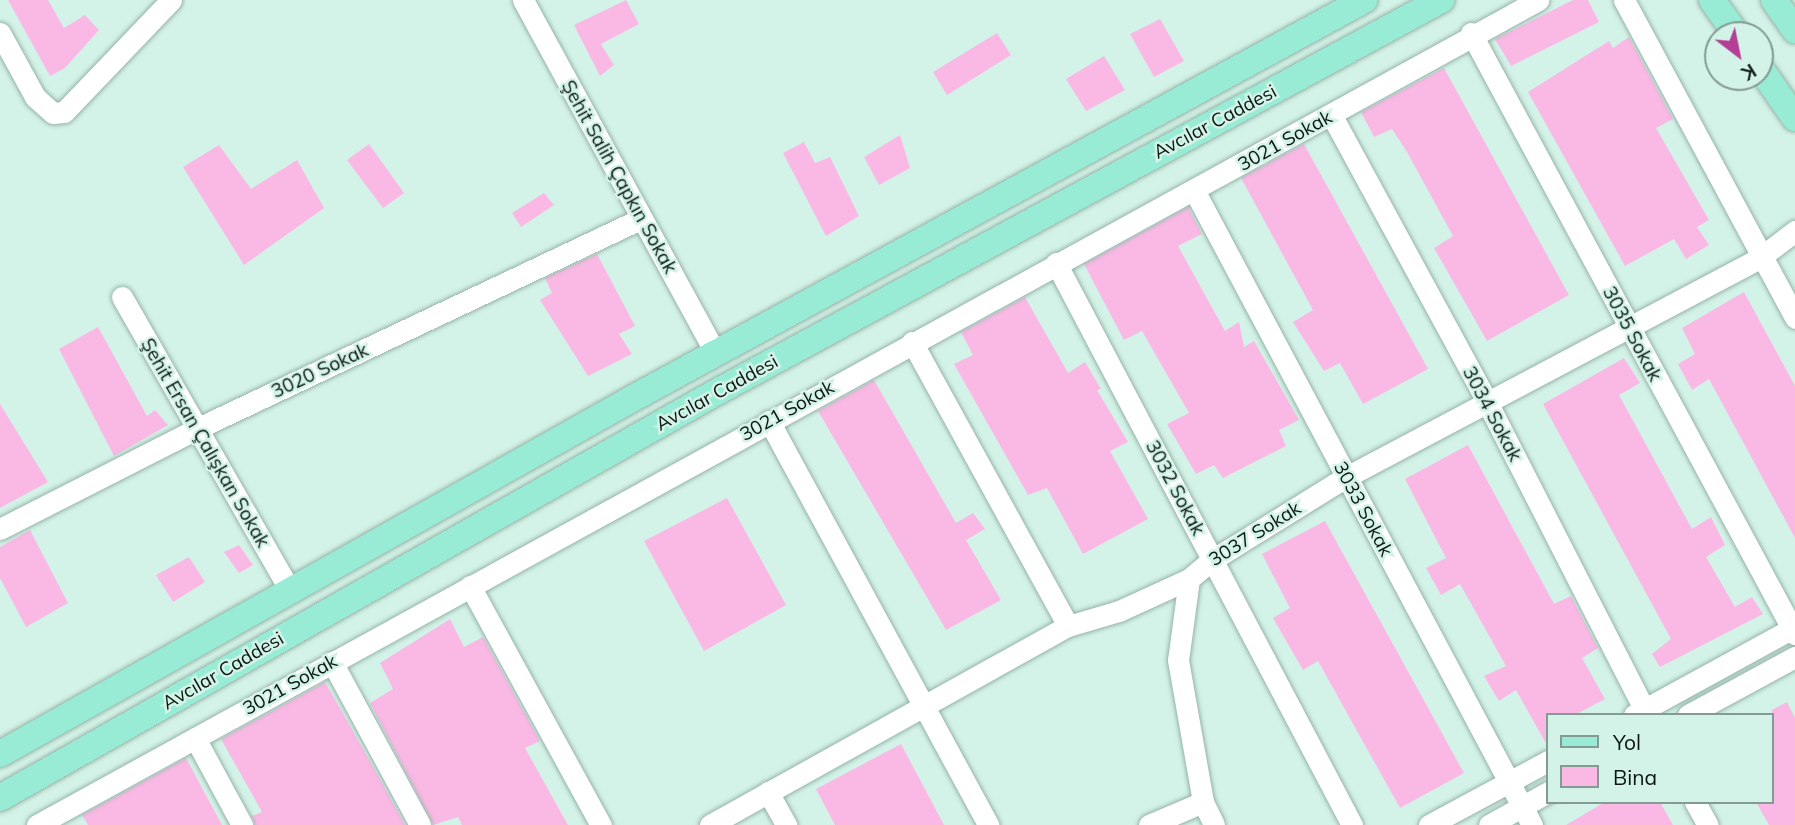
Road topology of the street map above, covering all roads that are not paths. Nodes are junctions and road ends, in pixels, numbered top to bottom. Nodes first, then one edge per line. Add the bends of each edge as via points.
1 (171, 0) edge
2 (523, 0) edge
3 (1364, 0) edge
4 (1441, 0) edge
5 (1538, 0) edge
6 (1624, 0) edge
7 (1712, 0) edge
8 (1774, 0) edge
9 (1727, 21) edge
10 (1795, 30) edge
11 (0, 33) edge
12 (1471, 33) junction
13 (1774, 88) edge
14 (1332, 116) junction
15 (1795, 118) edge
16 (1195, 192) junction
17 (642, 218) junction
18 (1795, 231) edge
19 (1762, 257) junction
20 (1056, 263) junction
21 (122, 297) dead end
22 (1795, 318) edge
23 (1627, 325) junction
24 (912, 342) junction
25 (716, 354) junction
26 (1487, 402) junction
27 (769, 421) junction
28 (196, 429) junction
29 (1346, 477) junction
30 (0, 529) edge
31 (1212, 560) junction
32 (1189, 579) junction
33 (470, 586) junction
34 (290, 590) junction
35 (1068, 626) junction
36 (1794, 630) edge
37 (1795, 656) edge
38 (332, 662) junction
39 (924, 706) junction
40 (1641, 713) edge
41 (1692, 713) edge
42 (195, 738) junction
43 (0, 754) edge
44 (1546, 762) edge
45 (1508, 782) junction
46 (768, 792) junction
47 (1546, 794) edge
48 (0, 798) edge
49 (1203, 802) junction
50 (1696, 804) edge
51 (1527, 816) edge
52 (60, 819) edge
53 (37, 825) edge
54 (242, 825) edge
55 (420, 825) edge
56 (601, 825) edge
57 (710, 825) edge
58 (786, 825) edge
59 (988, 825) edge
60 (1149, 825) edge
61 (1214, 825) edge
62 (1352, 825) edge
63 (1429, 825) edge
64 (1489, 825) edge
65 (1708, 825) edge

1 - 11 street via 75,103 53,113 35,97
2 - 17 street, Şehit Salih Çapkın Sokak
3 - 25 main road, Avcılar Caddesi
4 - 48 main road, Avcılar Caddesi via 715,393
5 - 12 street, 3021 Sokak
6 - 19 street
7 - 9 main road
8 - 10 main road
12 - 14 street, 3021 Sokak
12 - 23 street, 3035 Sokak
13 - 15 main road
14 - 16 street, 3021 Sokak
14 - 26 street, 3034 Sokak
16 - 20 street, 3021 Sokak
16 - 29 street, 3033 Sokak
17 - 25 street, Şehit Salih Çapkın Sokak
17 - 28 street, 3020 Sokak
18 - 19 street, 3037 Sokak
19 - 22 street
19 - 23 street, 3037 Sokak
20 - 24 street, 3021 Sokak
20 - 31 street, 3032 Sokak
21 - 28 street, Şehit Ersan Çalışkan Sokak
23 - 26 street, 3037 Sokak
23 - 36 street, 3035 Sokak
24 - 27 street, 3021 Sokak
24 - 35 street
25 - 34 main road, Avcılar Caddesi
26 - 29 street, 3037 Sokak
26 - 40 street, 3034 Sokak
27 - 33 street, 3021 Sokak
27 - 39 street
28 - 30 street, 3020 Sokak
28 - 34 street, Şehit Ersan Çalışkan Sokak
29 - 31 street, 3037 Sokak
29 - 45 street, 3033 Sokak
31 - 32 street, 3037 Sokak
31 - 62 street, 3032 Sokak
32 - 35 street, 3037 Sokak via 1119,611
32 - 49 street via 1178,660
33 - 38 street, 3021 Sokak
33 - 56 street
34 - 43 main road, Avcılar Caddesi
35 - 39 street, 3037 Sokak
36 - 40 street
37 - 41 street
38 - 42 street, 3021 Sokak
38 - 55 street
39 - 46 street, 3037 Sokak
39 - 59 street
42 - 52 street, 3021 Sokak
42 - 54 street
44 - 45 street
45 - 51 street, 3033 Sokak
45 - 63 street
46 - 57 street, 3037 Sokak
46 - 58 street
47 - 51 street
49 - 60 street
49 - 61 street
50 - 65 street
51 - 64 street
52 - 53 street, 3021 Sokak

